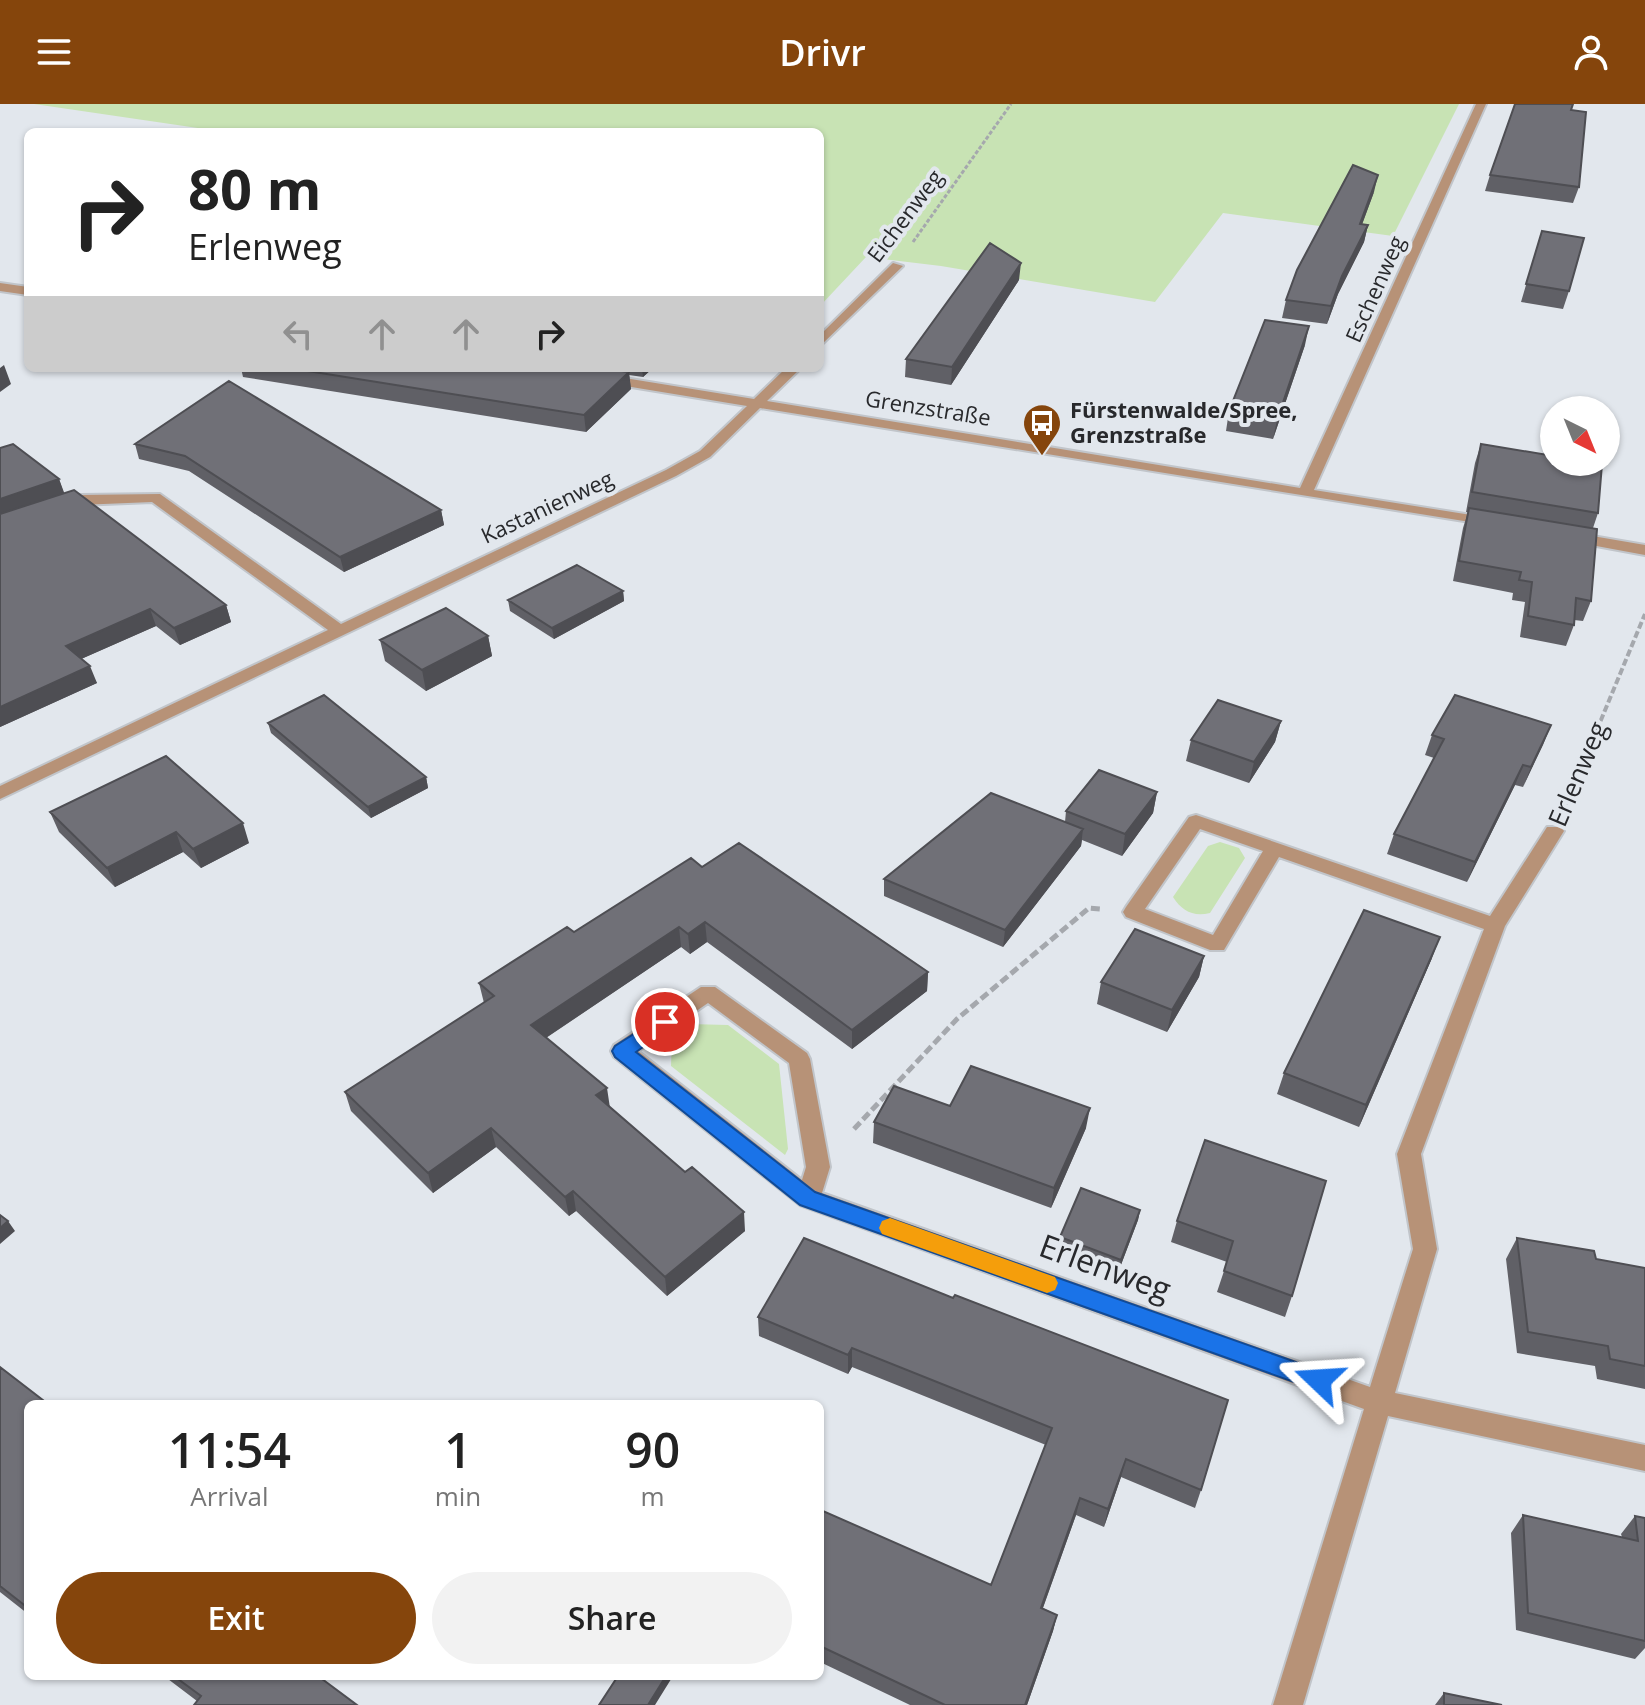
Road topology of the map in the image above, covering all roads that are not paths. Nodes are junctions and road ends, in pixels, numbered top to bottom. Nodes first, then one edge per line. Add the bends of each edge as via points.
1 (1481, 104) edge
2 (897, 266) road end
3 (0, 287) edge
4 (24, 290) edge
5 (824, 338) edge
6 (790, 372) edge
7 (594, 377) edge
8 (759, 402) junction
9 (1306, 491) junction
10 (49, 507) edge
11 (1506, 526) edge
12 (1552, 534) edge
13 (1645, 550) edge
14 (340, 631) junction
15 (0, 793) edge
16 (1554, 831) road end
17 (1275, 848) junction
18 (1495, 925) junction
19 (808, 1198) junction
20 (1379, 1402) junction
21 (1645, 1458) edge
22 (1288, 1705) edge

1 - 9 street, Eschenweg
2 - 5 street, Eichenweg
3 - 4 street
6 - 8 street
7 - 8 street, Grenzstraße
8 - 9 street, Grenzstraße
8 - 14 street, Kastanienweg via 705,454 671,473
9 - 11 street, Grenzstraße
10 - 14 street via 81,499 155,497
12 - 13 street
14 - 15 street, Kastanienweg
16 - 18 street, Erlenweg
17 - 17 street via 1217,945 1133,912 1196,821
17 - 18 street
18 - 20 street, Erlenweg via 1409,1154 1425,1249
19 - 19 street, Erlenweg via 622,1051 708,992 799,1059 818,1167
19 - 20 street, Erlenweg
20 - 21 street, Erlenweg
20 - 22 street, Erlenweg

